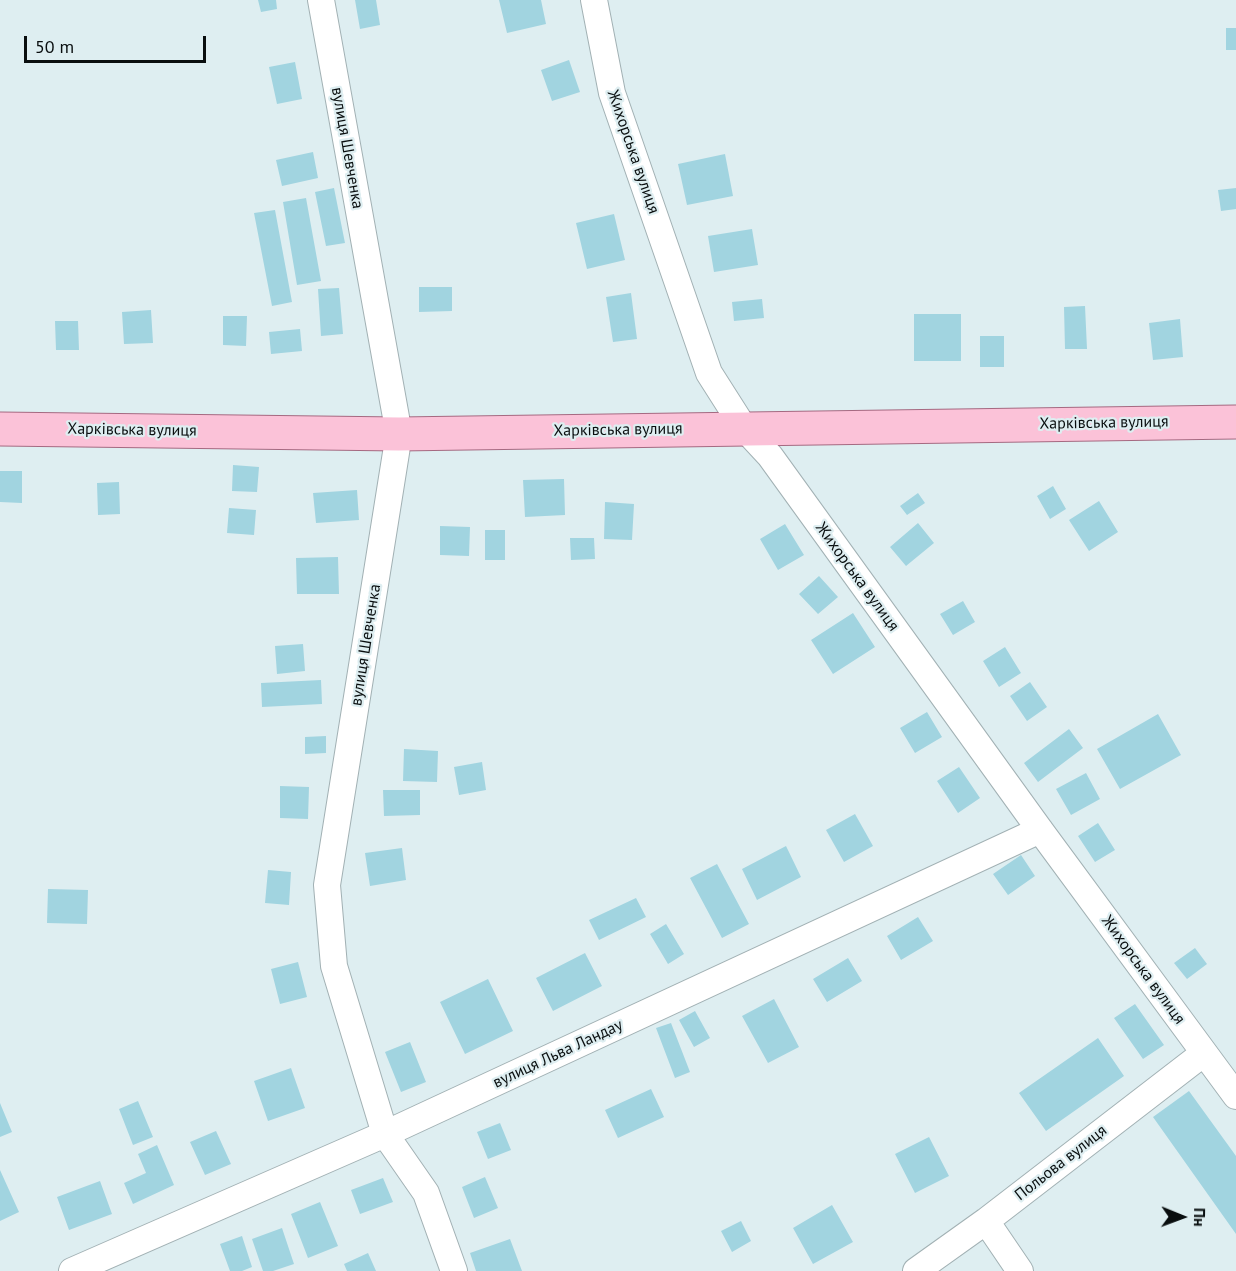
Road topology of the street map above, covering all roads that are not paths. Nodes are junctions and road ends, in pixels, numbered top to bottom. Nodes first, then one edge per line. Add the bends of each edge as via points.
1 (321, 0) edge
2 (594, 0) edge
3 (1236, 422) edge
4 (744, 428) junction
5 (0, 429) edge
6 (399, 434) junction
7 (1040, 830) junction
8 (1204, 1053) junction
9 (1236, 1096) edge
10 (385, 1134) junction
11 (986, 1221) junction
12 (72, 1271) edge
13 (453, 1271) edge
14 (916, 1271) edge
15 (1020, 1271) edge

1 - 6 street, вулиця Шевченка
2 - 4 street, Жихорська вулиця via 612,93 710,373
3 - 4 main road, Харківська вулиця
4 - 6 main road, Харківська вулиця
4 - 7 street, Жихорська вулиця via 770,456
5 - 6 main road, Харківська вулиця
6 - 10 street, вулиця Шевченка via 327,885 334,966
7 - 8 street, Жихорська вулиця
7 - 10 street, вулиця Льва Ландау
8 - 9 street, Жихорська вулиця
8 - 11 street, Польова вулиця
10 - 12 street, вулиця Льва Ландау
10 - 13 street, вулиця Шевченка via 426,1193
11 - 14 street, Польова вулиця
11 - 15 street

